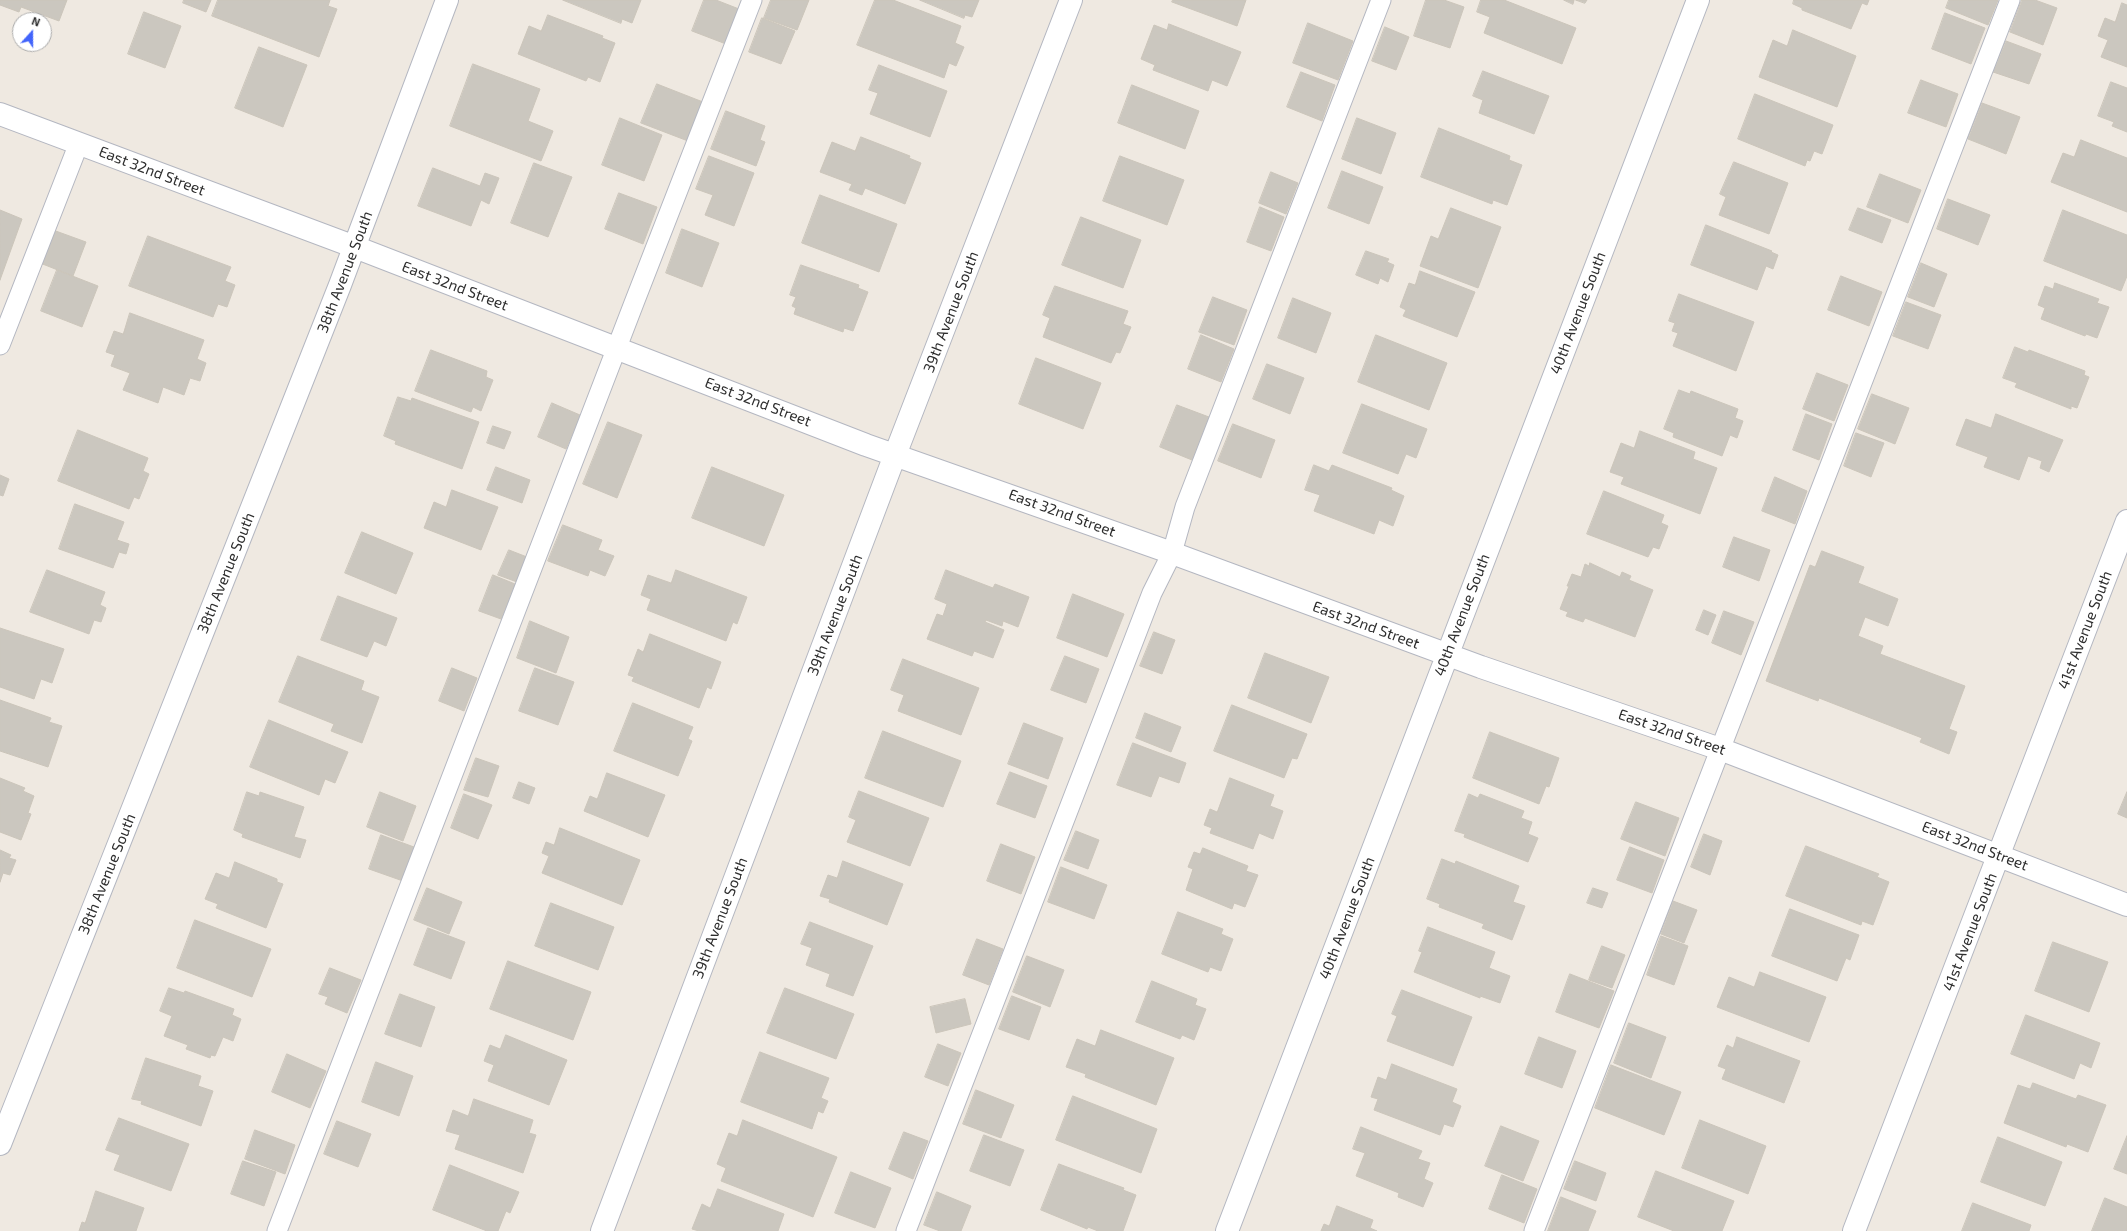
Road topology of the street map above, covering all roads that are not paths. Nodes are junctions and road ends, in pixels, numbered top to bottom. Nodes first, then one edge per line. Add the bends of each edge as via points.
1 (447, 0) edge
2 (752, 0) edge
3 (1071, 0) edge
4 (1381, 0) edge
5 (1698, 0) edge
6 (2010, 0) edge
7 (0, 114) edge
8 (79, 143) junction
9 (355, 247) junction
10 (0, 345) edge
11 (617, 347) junction
12 (895, 455) junction
13 (2127, 521) edge
14 (1172, 553) junction
15 (1447, 655) junction
16 (1720, 749) junction
17 (2000, 856) junction
18 (2127, 905) edge
19 (0, 1144) edge
20 (277, 1231) edge
21 (602, 1231) edge
22 (906, 1231) edge
23 (1227, 1231) edge
24 (1534, 1231) edge
25 (1854, 1231) edge

1 - 9 street, 38th Avenue South
2 - 11 lane
3 - 12 street, 39th Avenue South
4 - 14 lane via 1185,507
5 - 15 street, 40th Avenue South
6 - 16 lane
7 - 8 street, East 32nd Street
8 - 9 street, East 32nd Street
8 - 10 lane
9 - 11 street, East 32nd Street
9 - 19 street, 38th Avenue South
11 - 12 street, East 32nd Street
11 - 20 lane
12 - 14 street, East 32nd Street
12 - 21 street, 39th Avenue South
13 - 17 street, 41st Avenue South
14 - 15 street, East 32nd Street
14 - 22 lane via 1152,593
15 - 16 street, East 32nd Street
15 - 23 street, 40th Avenue South
16 - 17 street, East 32nd Street
16 - 24 lane
17 - 18 street, East 32nd Street
17 - 25 street, 41st Avenue South

